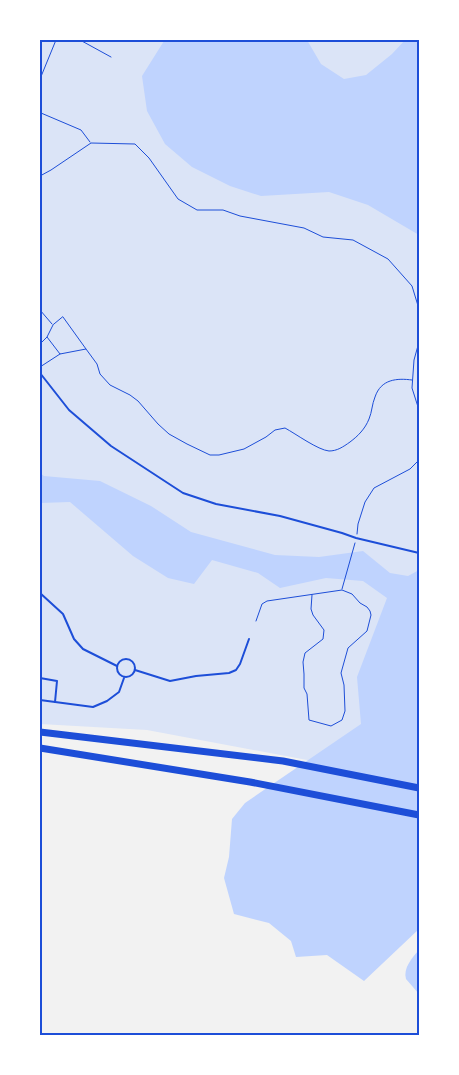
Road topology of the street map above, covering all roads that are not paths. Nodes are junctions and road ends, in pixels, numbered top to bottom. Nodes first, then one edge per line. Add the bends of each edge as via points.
1 (40, 373) edge
2 (419, 553) edge
3 (40, 593) edge
4 (250, 639) dead end
5 (117, 666) junction
6 (135, 670) junction
7 (40, 678) edge
8 (124, 678) junction
9 (40, 700) edge
10 (54, 702) junction
11 (40, 732) edge
12 (40, 748) edge
13 (419, 788) edge
14 (419, 815) edge

1 - 2 lane via 69,410 111,446 183,493 216,504 280,516
3 - 5 lane via 63,614 74,639 83,649
4 - 6 lane via 240,664 229,673 170,681
5 - 6 lane via 121,660 128,659 134,663
5 - 8 lane via 118,674
6 - 8 lane
7 - 10 lane via 57,681
8 - 10 lane via 119,692 93,707
9 - 10 lane
11 - 13 highway via 283,761
12 - 14 highway via 250,782

